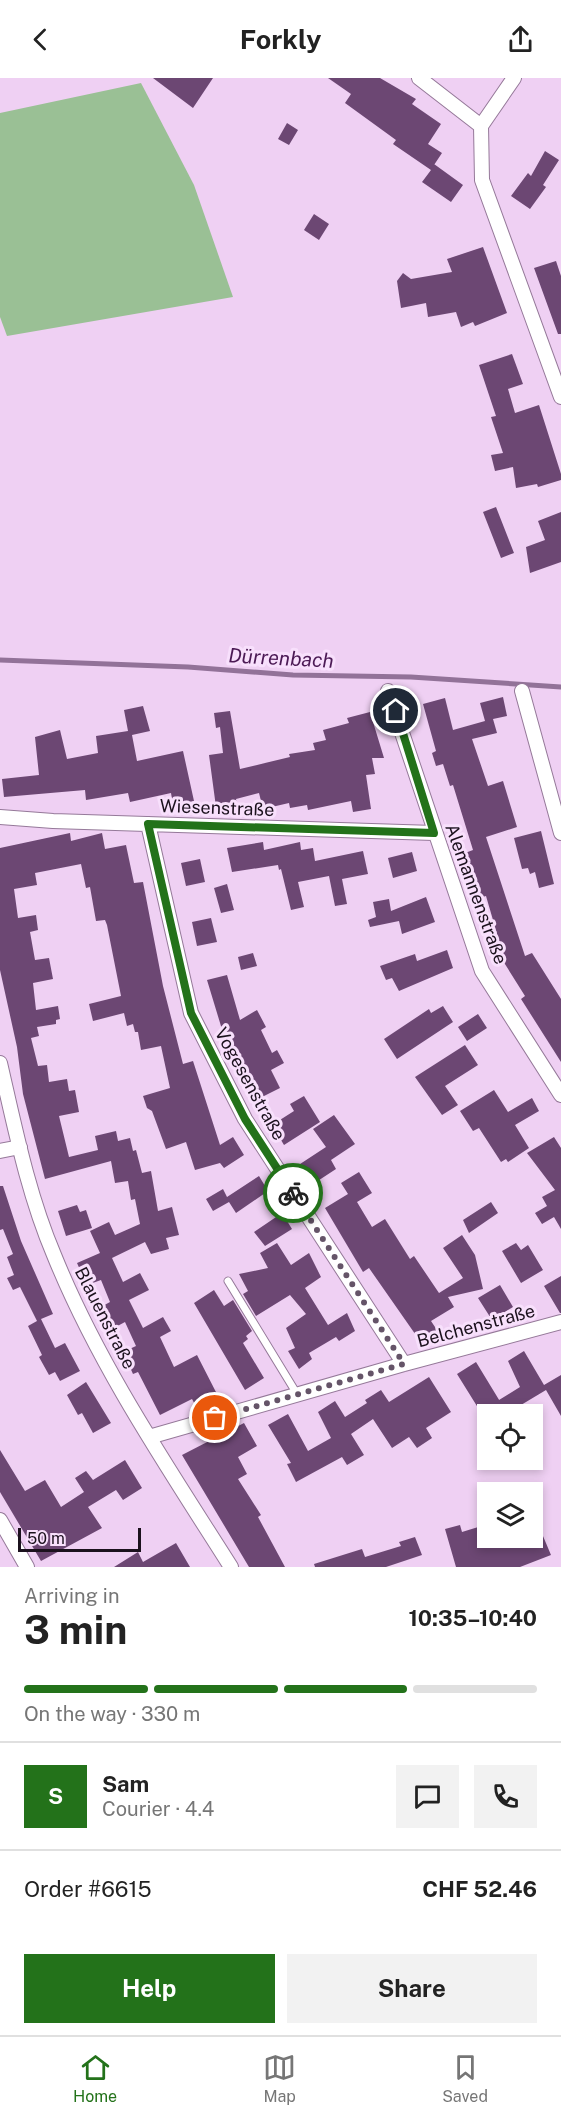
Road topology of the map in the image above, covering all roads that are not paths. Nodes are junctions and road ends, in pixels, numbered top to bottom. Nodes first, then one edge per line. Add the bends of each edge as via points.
1 (419, 78) edge
2 (514, 78) edge
3 (482, 126) junction
4 (561, 397) edge
5 (388, 691) dead end
6 (522, 691) dead end
7 (0, 816) edge
8 (148, 824) junction
9 (434, 833) junction
10 (561, 833) edge
11 (0, 1063) edge
12 (561, 1095) edge
13 (20, 1147) junction
14 (0, 1151) edge
15 (228, 1281) dead end
16 (561, 1322) edge
17 (404, 1364) junction
18 (297, 1394) junction
19 (149, 1437) junction
20 (0, 1520) edge
21 (27, 1567) edge
22 (231, 1567) edge

1 - 3 street
2 - 3 street
3 - 4 street via 482,180
5 - 9 street, Alemannenstraße
6 - 10 street
7 - 8 street, Wiesenstraße
8 - 9 street, Wiesenstraße
8 - 17 street, Vogesenstraße via 191,1013 245,1119
9 - 12 street, Alemannenstraße via 482,971
11 - 13 street, Blauenstraße
13 - 14 street
13 - 19 street, Blauenstraße via 54,1256 96,1344
15 - 18 lane
16 - 17 street, Belchenstraße
17 - 18 street, Belchenstraße
18 - 19 street, Belchenstraße
19 - 22 street, Blauenstraße
20 - 21 street

